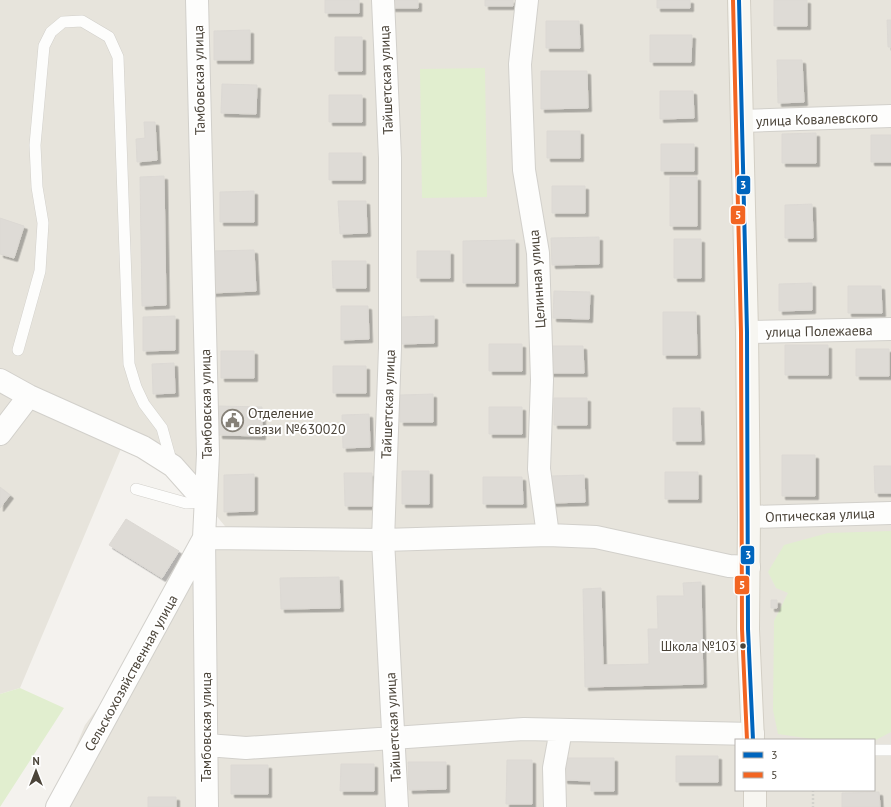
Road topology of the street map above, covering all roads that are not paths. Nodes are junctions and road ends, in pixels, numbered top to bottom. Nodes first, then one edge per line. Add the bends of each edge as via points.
1 (197, 0) edge
2 (383, 0) edge
3 (527, 0) edge
4 (740, 0) edge
5 (891, 116) edge
6 (743, 121) junction
7 (891, 329) edge
8 (747, 332) junction
9 (18, 350) dead end
10 (0, 380) edge
11 (29, 396) junction
12 (0, 434) edge
13 (173, 466) junction
14 (136, 489) dead end
15 (205, 502) junction
16 (891, 513) edge
17 (749, 517) junction
18 (548, 535) junction
19 (204, 538) junction
20 (383, 540) junction
21 (749, 567) junction
22 (561, 730) junction
23 (753, 737) edge
24 (395, 738) junction
25 (207, 745) junction
26 (875, 750) edge
27 (891, 750) edge
28 (754, 791) edge
29 (58, 807) edge
30 (207, 807) edge
31 (397, 807) edge
32 (555, 807) edge
33 (755, 807) edge

1 - 15 street, Тамбовская улица via 208,454
2 - 20 street, Тайшетская улица via 390,158 390,348
3 - 18 street, Целинная улица via 520,64 524,170 538,253 542,380 539,469
4 - 6 street
5 - 6 street, улица Ковалевского
6 - 8 street
7 - 8 street, улица Полежаева
8 - 17 street
9 - 13 lane via 40,271 43,223 34,145 44,46 51,32 63,22 82,21 109,37 118,57 129,364 144,404 162,428
10 - 11 street
11 - 12 street
11 - 13 street via 143,447
13 - 15 street
14 - 15 lane via 186,503
15 - 19 street, Тамбовская улица
16 - 17 street, Оптическая улица
17 - 21 street
18 - 20 street
18 - 21 street via 596,537 729,566
19 - 20 street
19 - 25 street, Тамбовская улица
19 - 29 street, Сельскохозяйственная улица
20 - 24 street, Тайшетская улица
21 - 23 street via 748,629
22 - 23 street
22 - 24 street via 524,729
22 - 32 street via 554,768
24 - 25 street via 246,748
24 - 31 street, Тайшетская улица
25 - 30 street, Тамбовская улица
26 - 27 lane
28 - 33 street

